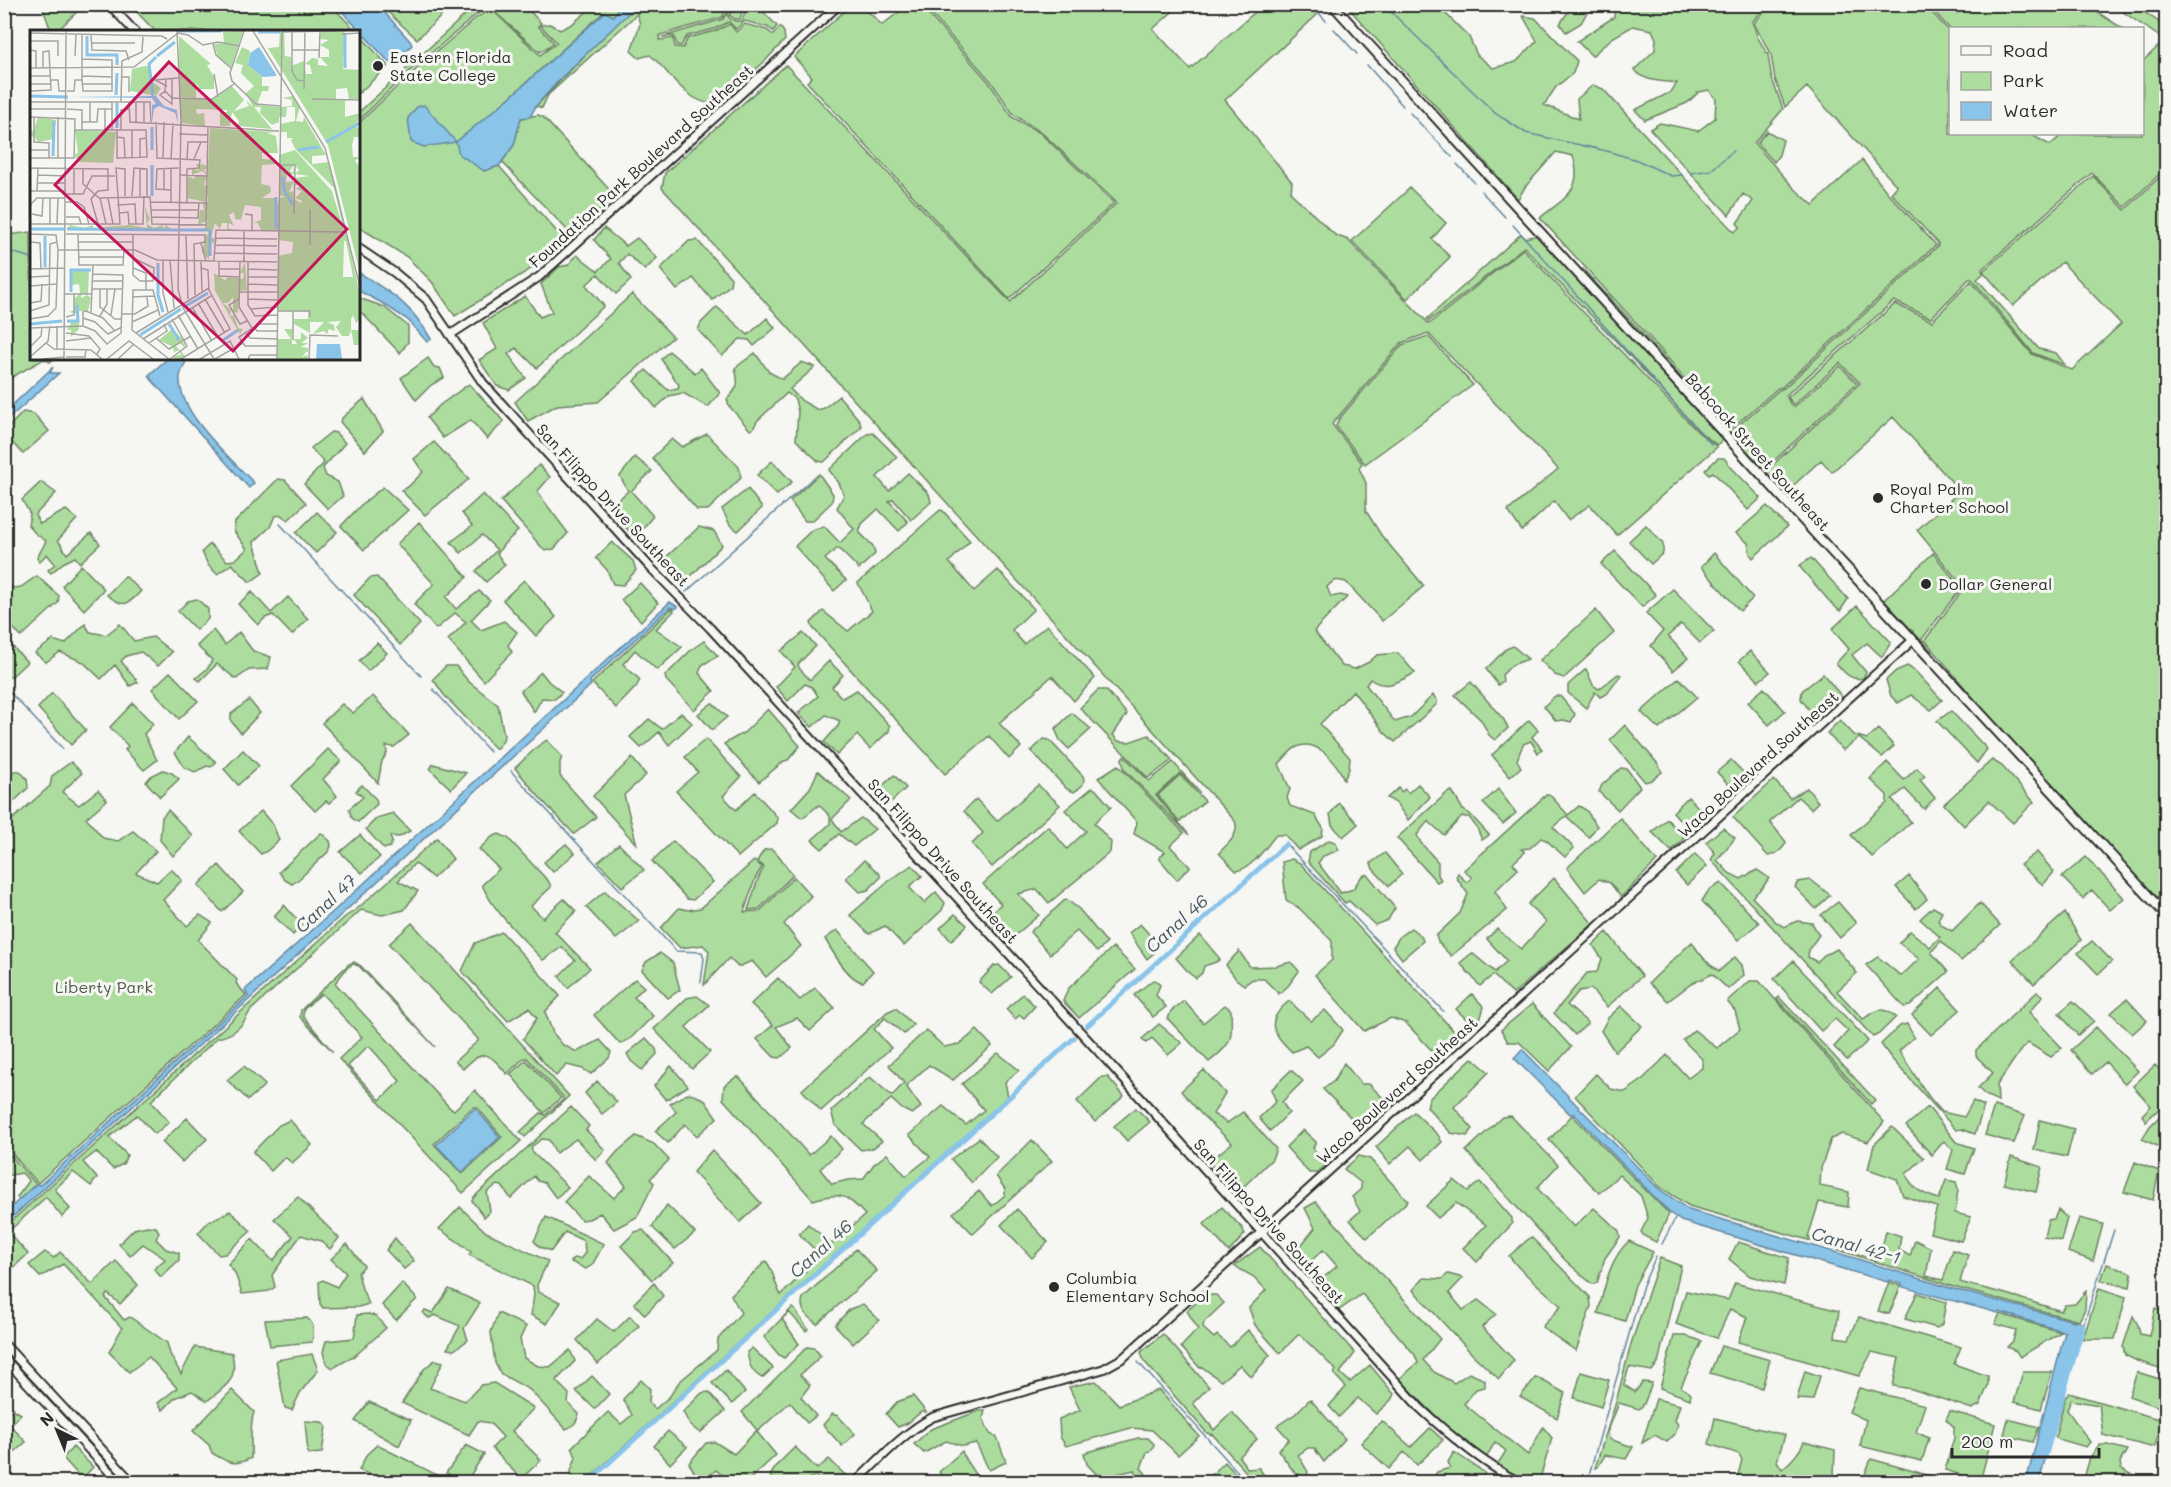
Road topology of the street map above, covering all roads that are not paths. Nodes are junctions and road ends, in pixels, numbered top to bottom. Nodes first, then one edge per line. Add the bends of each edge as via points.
1 (109, 4) edge
2 (840, 4) edge
3 (1332, 4) edge
4 (133, 30) edge
5 (360, 249) edge
6 (450, 335) junction
7 (1913, 640) junction
8 (2166, 915) edge
9 (1262, 1233) junction
10 (4, 1344) edge
11 (4, 1358) edge
12 (119, 1482) edge
13 (132, 1482) edge
14 (856, 1482) edge
15 (1519, 1482) edge

1 - 4 street
2 - 6 street, Foundation Park Boulevard Southeast via 539,278
3 - 7 main road, Babcock Street Southeast
5 - 6 street, San Filippo Drive Southeast via 416,289
6 - 9 street, San Filippo Drive Southeast via 483,383
7 - 8 main road, Babcock Street Southeast
7 - 9 street, Waco Boulevard Southeast
9 - 14 street, Waco Boulevard Southeast via 1123,1358 1103,1369 933,1417 904,1437
9 - 15 street, San Filippo Drive Southeast via 1420,1408 1454,1439
10 - 13 street
11 - 12 street

